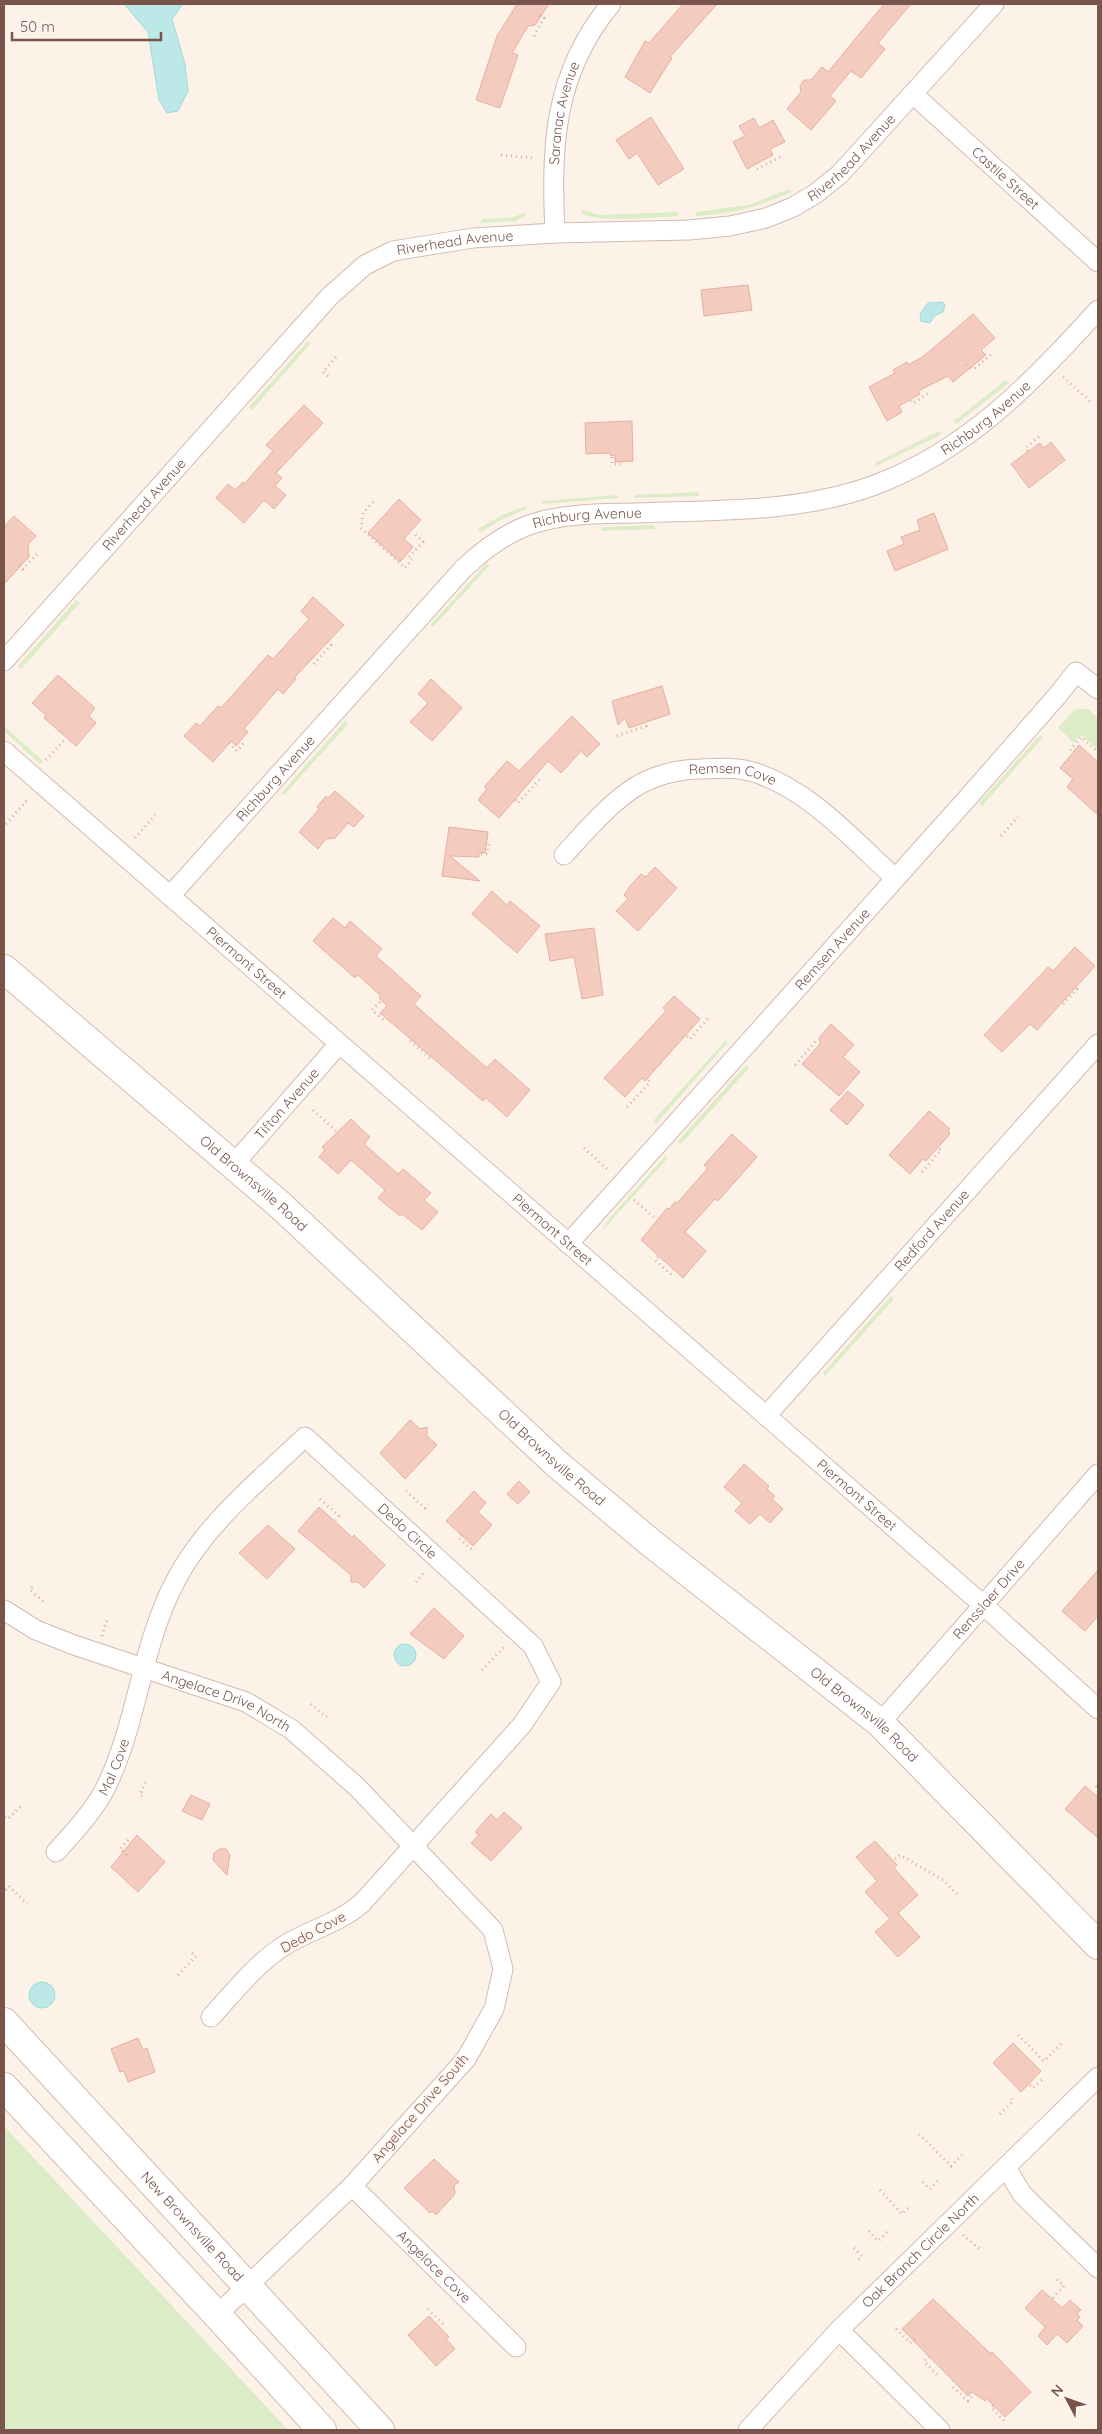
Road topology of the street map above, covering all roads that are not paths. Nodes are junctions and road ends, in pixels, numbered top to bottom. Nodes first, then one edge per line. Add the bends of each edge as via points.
1 (611, 4) edge
2 (994, 4) edge
3 (913, 94) junction
4 (555, 233) junction
5 (1098, 262) edge
6 (1098, 310) edge
7 (4, 661) edge
8 (1098, 689) edge
9 (4, 751) edge
10 (564, 855) dead end
11 (895, 878) junction
12 (170, 896) junction
13 (4, 969) edge
14 (339, 1044) junction
15 (1098, 1044) edge
16 (234, 1164) junction
17 (568, 1244) junction
18 (766, 1416) junction
19 (1098, 1474) edge
20 (982, 1604) junction
21 (4, 1610) edge
22 (146, 1667) junction
23 (1098, 1709) edge
24 (880, 1723) junction
25 (413, 1847) junction
26 (56, 1852) dead end
27 (1098, 1945) edge
28 (211, 2017) dead end
29 (4, 2022) edge
30 (1098, 2077) edge
31 (4, 2088) edge
32 (1007, 2168) junction
33 (352, 2186) junction
34 (1098, 2268) edge
35 (248, 2286) junction
36 (217, 2315) junction
37 (839, 2330) junction
38 (516, 2347) dead end
39 (322, 2430) edge
40 (380, 2430) edge
41 (748, 2430) edge
42 (940, 2430) edge

1 - 4 street, Saranac Avenue via 578,56 557,117 553,157
2 - 3 street, Riverhead Avenue
3 - 4 street, Riverhead Avenue via 840,174 815,194 778,214 753,222 707,229
3 - 5 street, Castile Street
4 - 7 street, Riverhead Avenue via 473,238 393,250 365,265 339,286
6 - 12 street, Richburg Avenue via 1039,375 996,414 928,459 870,486 770,507 567,517 532,524 504,537 463,569
8 - 11 street, Remsen Avenue via 1076,672
9 - 12 street, Piermont Street
10 - 11 street, Remsen Cove via 601,814 632,788 669,773 720,768 753,772 792,791 821,810
11 - 17 street, Remsen Avenue
12 - 14 street, Piermont Street
13 - 16 street, Old Brownsville Road
14 - 16 street, Tifton Avenue
14 - 17 street, Piermont Street
15 - 18 street, Redford Avenue
16 - 24 street, Old Brownsville Road via 557,1464
17 - 18 street, Piermont Street
18 - 20 street, Piermont Street
19 - 20 street, Rensslaer Drive
20 - 23 street, Piermont Street
20 - 24 street, Rensslaer Drive
21 - 22 street, Angelace Drive North via 51,1637
22 - 25 street, Angelace Drive North via 246,1702 291,1729 357,1787
22 - 25 street, Dedo Circle via 159,1620 190,1556 304,1436 533,1646 551,1682 522,1725
22 - 26 street, Mal Cove via 104,1790 83,1822
24 - 27 street, Old Brownsville Road
25 - 28 street, Dedo Cove via 357,1908 277,1951
25 - 33 street, Angelace Drive South via 493,1930 503,1969 494,2009 466,2059
29 - 35 street, New Brownsville Road
30 - 32 street, Oak Branch Circle North
31 - 36 street
32 - 34 street via 1022,2194
32 - 37 street, Oak Branch Circle North
33 - 35 street, Angelace Drive South
33 - 38 street, Angelace Cove
35 - 36 street, Angelace Drive South
35 - 40 street, New Brownsville Road
36 - 39 street
37 - 41 street, Oak Branch Circle North
37 - 42 street

